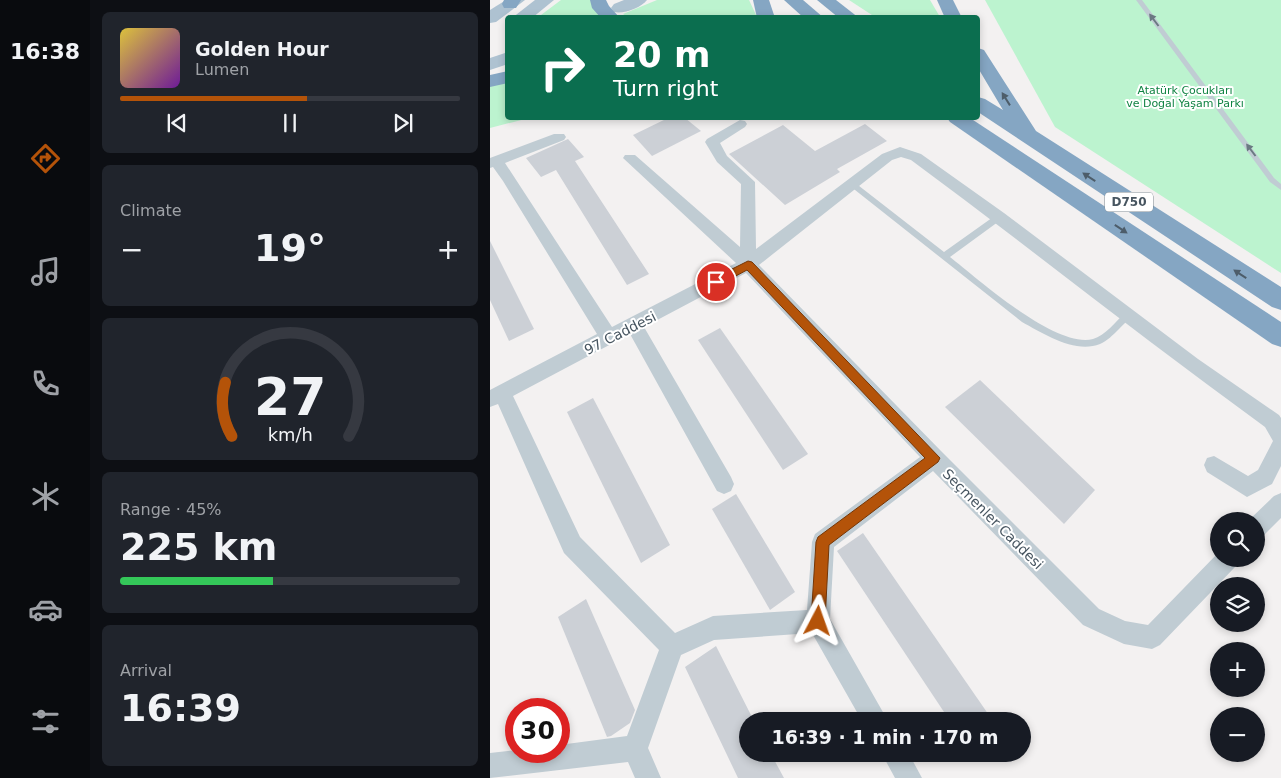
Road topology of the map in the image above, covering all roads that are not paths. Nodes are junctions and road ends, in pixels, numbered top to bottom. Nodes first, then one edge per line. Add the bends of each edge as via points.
1 (546, 0) edge
2 (639, 0) edge
3 (761, 0) edge
4 (792, 0) edge
5 (825, 0) edge
6 (945, 0) edge
7 (1139, 0) edge
8 (515, 5) edge
9 (608, 8) edge
10 (507, 15) edge
11 (765, 15) edge
12 (812, 15) edge
13 (847, 15) edge
14 (952, 15) edge
15 (505, 57) edge
16 (980, 57) edge
17 (490, 64) edge
18 (505, 78) edge
19 (490, 81) edge
20 (980, 104) edge
21 (941, 120) edge
22 (960, 120) edge
23 (740, 124) dead end
24 (559, 137) dead end
25 (1032, 140) junction
26 (994, 143) junction
27 (630, 158) dead end
28 (493, 162) edge
29 (852, 184) junction
30 (1281, 188) edge
31 (999, 217) junction
32 (945, 256) junction
33 (748, 264) junction
34 (1281, 300) edge
35 (1128, 315) junction
36 (634, 325) junction
37 (1281, 336) edge
38 (609, 338) junction
39 (496, 396) edge
40 (1281, 436) edge
41 (1281, 446) edge
42 (934, 458) junction
43 (1214, 465) dead end
44 (724, 484) dead end
45 (1281, 503) edge
46 (1265, 519) edge
47 (1219, 567) edge
48 (818, 621) junction
49 (672, 647) junction
50 (871, 712) edge
51 (635, 748) junction
52 (900, 762) edge
53 (490, 766) edge
54 (648, 778) edge
55 (909, 778) edge

1 - 8 main road
2 - 9 main road
3 - 11 highway
4 - 12 highway
5 - 13 highway
6 - 14 highway
30 -> 7 lane
8 - 10 main road
15 - 17 main road
25 -> 16 highway
18 - 19 highway
20 - 25 highway, D750
21 - 26 highway
22 - 26 highway, D750
23 - 33 street via 712,142 722,159 748,182
24 - 28 street
34 -> 25 highway, D750
26 -> 37 highway, D750
27 - 33 street, Seçmenler Caddesi
28 - 38 street via 508,177
29 - 31 street, 97 Caddesi via 887,157 900,152 916,157
29 - 32 lane
29 - 33 street, 97 Caddesi
31 - 32 lane
31 - 35 street
32 - 35 lane via 1025,320 1077,343 1097,342
33 - 36 street, 97 Caddesi
33 - 42 street, Seçmenler Caddesi
35 - 40 street via 1272,421
36 - 38 street, 97 Caddesi
36 - 44 street
38 - 39 street, 97 Caddesi
39 - 49 street via 572,545
41 - 43 street via 1265,477 1247,487
42 - 47 street, Seçmenler Caddesi via 1091,617 1124,632 1152,637
42 - 48 street via 823,542
45 - 46 street
48 - 49 street via 713,628
48 - 50 street
49 - 51 street
51 - 53 street
51 - 54 street
52 - 55 street

